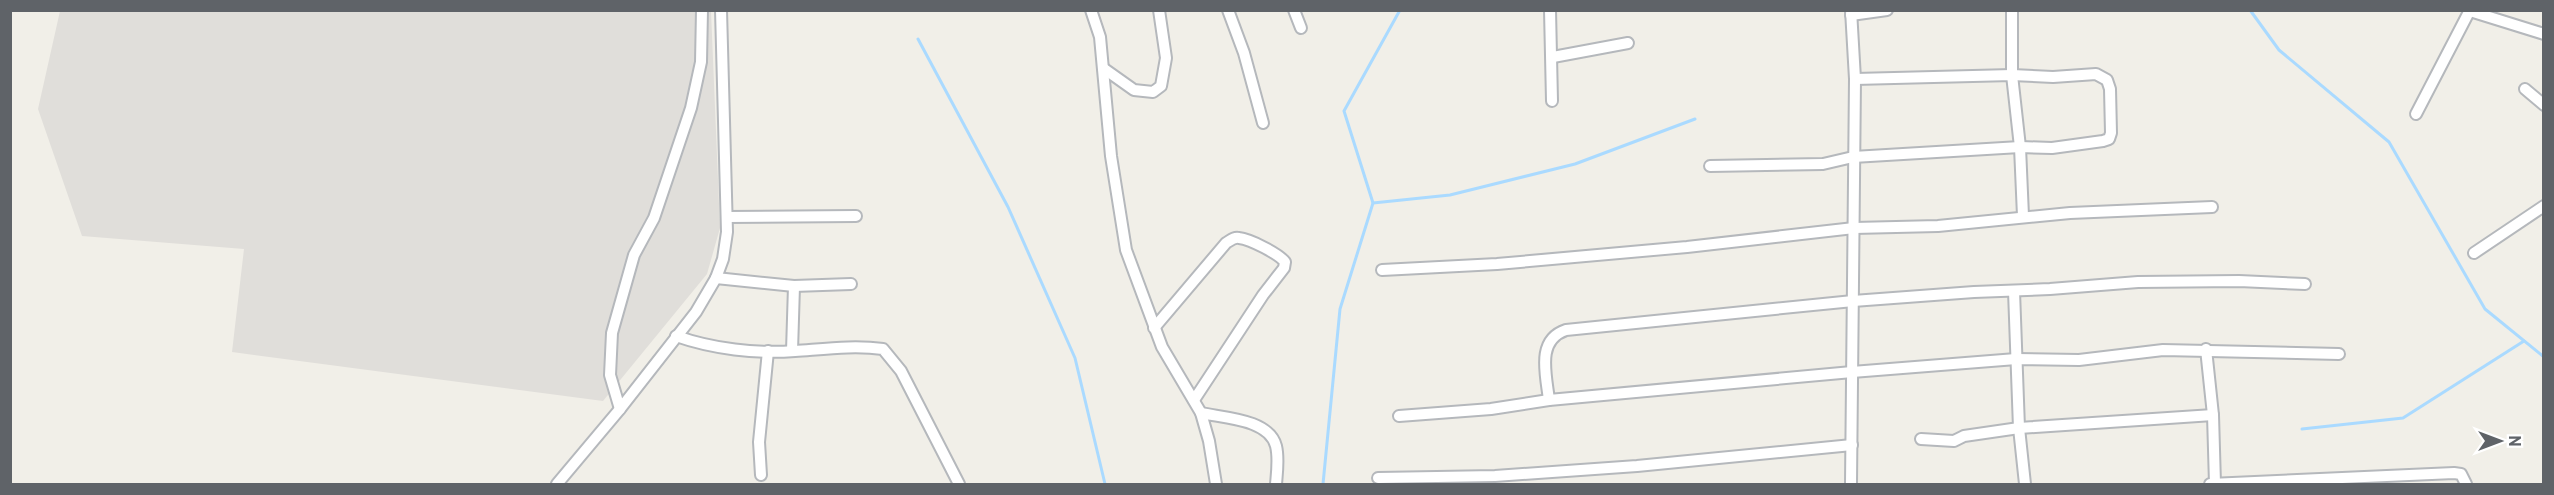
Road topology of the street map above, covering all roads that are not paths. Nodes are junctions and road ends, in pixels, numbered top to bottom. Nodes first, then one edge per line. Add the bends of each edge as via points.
1 (702, 10) edge
2 (721, 10) edge
3 (1091, 10) edge
4 (1159, 10) edge
5 (1228, 10) edge
6 (1294, 10) edge
7 (1550, 10) edge
8 (1887, 10) edge
9 (2012, 10) edge
10 (2470, 11) edge
11 (1851, 13) edge
12 (1301, 28) dead end
13 (2544, 34) edge
14 (1628, 44) dead end
15 (1553, 57) junction
16 (1103, 68) junction
17 (2012, 75) junction
18 (1855, 79) junction
19 (2525, 89) dead end
20 (1552, 101) dead end
21 (2544, 105) edge
22 (2416, 114) dead end
23 (1263, 123) dead end
24 (2020, 147) junction
25 (1853, 157) junction
26 (1710, 166) dead end
27 (2544, 206) edge
28 (2212, 207) dead end
29 (856, 216) dead end
30 (2023, 216) junction
31 (727, 217) junction
32 (1854, 228) junction
33 (2474, 252) dead end
34 (1382, 270) dead end
35 (716, 278) junction
36 (851, 284) dead end
37 (2305, 284) dead end
38 (794, 286) junction
39 (2014, 291) junction
40 (1853, 301) junction
41 (1154, 328) junction
42 (676, 336) junction
43 (2206, 349) junction
44 (768, 351) junction
45 (792, 351) junction
46 (2338, 354) dead end
47 (2016, 359) junction
48 (1852, 372) junction
49 (1549, 399) junction
50 (1194, 400) junction
51 (620, 409) junction
52 (1201, 413) junction
53 (2213, 415) junction
54 (1399, 416) dead end
55 (2019, 428) junction
56 (1921, 439) dead end
57 (1852, 445) junction
58 (761, 475) dead end
59 (1378, 478) dead end
60 (2397, 480) edge
61 (557, 484) edge
62 (959, 484) edge
63 (1216, 484) edge
64 (1276, 484) edge
65 (1851, 484) edge
66 (2025, 484) edge
67 (2210, 484) edge
68 (2215, 484) edge
69 (2466, 484) edge

1 - 51 street via 701,62 691,108 654,218 634,255 612,333 609,375
2 - 31 street
3 - 16 street via 1100,37
4 - 16 street via 1166,58 1161,86 1153,92 1134,90
5 - 23 street
6 - 12 street
7 - 15 street
8 - 11 street
9 - 17 street
10 - 13 street
10 - 22 street
11 - 18 street
14 - 15 street
15 - 20 street
16 - 41 street via 1111,156 1126,250
17 - 18 street
17 - 24 street
17 - 24 street via 2096,74 2107,80 2110,89 2109,139 2052,148
18 - 25 street
19 - 21 street
24 - 25 street
24 - 30 street
25 - 26 street via 1823,164
25 - 32 street
27 - 33 street
28 - 30 street
29 - 31 street
30 - 32 street via 1938,226
31 - 35 street via 725,247
32 - 34 street via 1497,264
32 - 40 street
35 - 38 street
35 - 42 street
36 - 38 street
37 - 39 street via 2138,282
38 - 45 street
39 - 40 street
39 - 47 street
40 - 48 street
40 - 49 street via 1566,330 1555,334 1546,349
41 - 50 street
41 - 50 street via 1233,238 1281,256 1285,262
42 - 44 street via 720,347
42 - 51 street
43 - 46 street
43 - 47 street via 2079,360
43 - 53 street
44 - 45 street
44 - 58 street via 759,442
45 - 62 street via 883,349 901,371
47 - 48 street
47 - 55 street
48 - 49 street
48 - 57 street
49 - 54 street via 1491,409
50 - 52 street
51 - 61 street
52 - 63 street
52 - 64 street via 1241,421 1270,434 1276,446
53 - 55 street
53 - 68 street
55 - 56 street via 1954,441
55 - 66 street
57 - 59 street via 1495,476
57 - 65 street
60 - 68 street
60 - 69 street via 2454,473 2461,474
67 - 68 street

